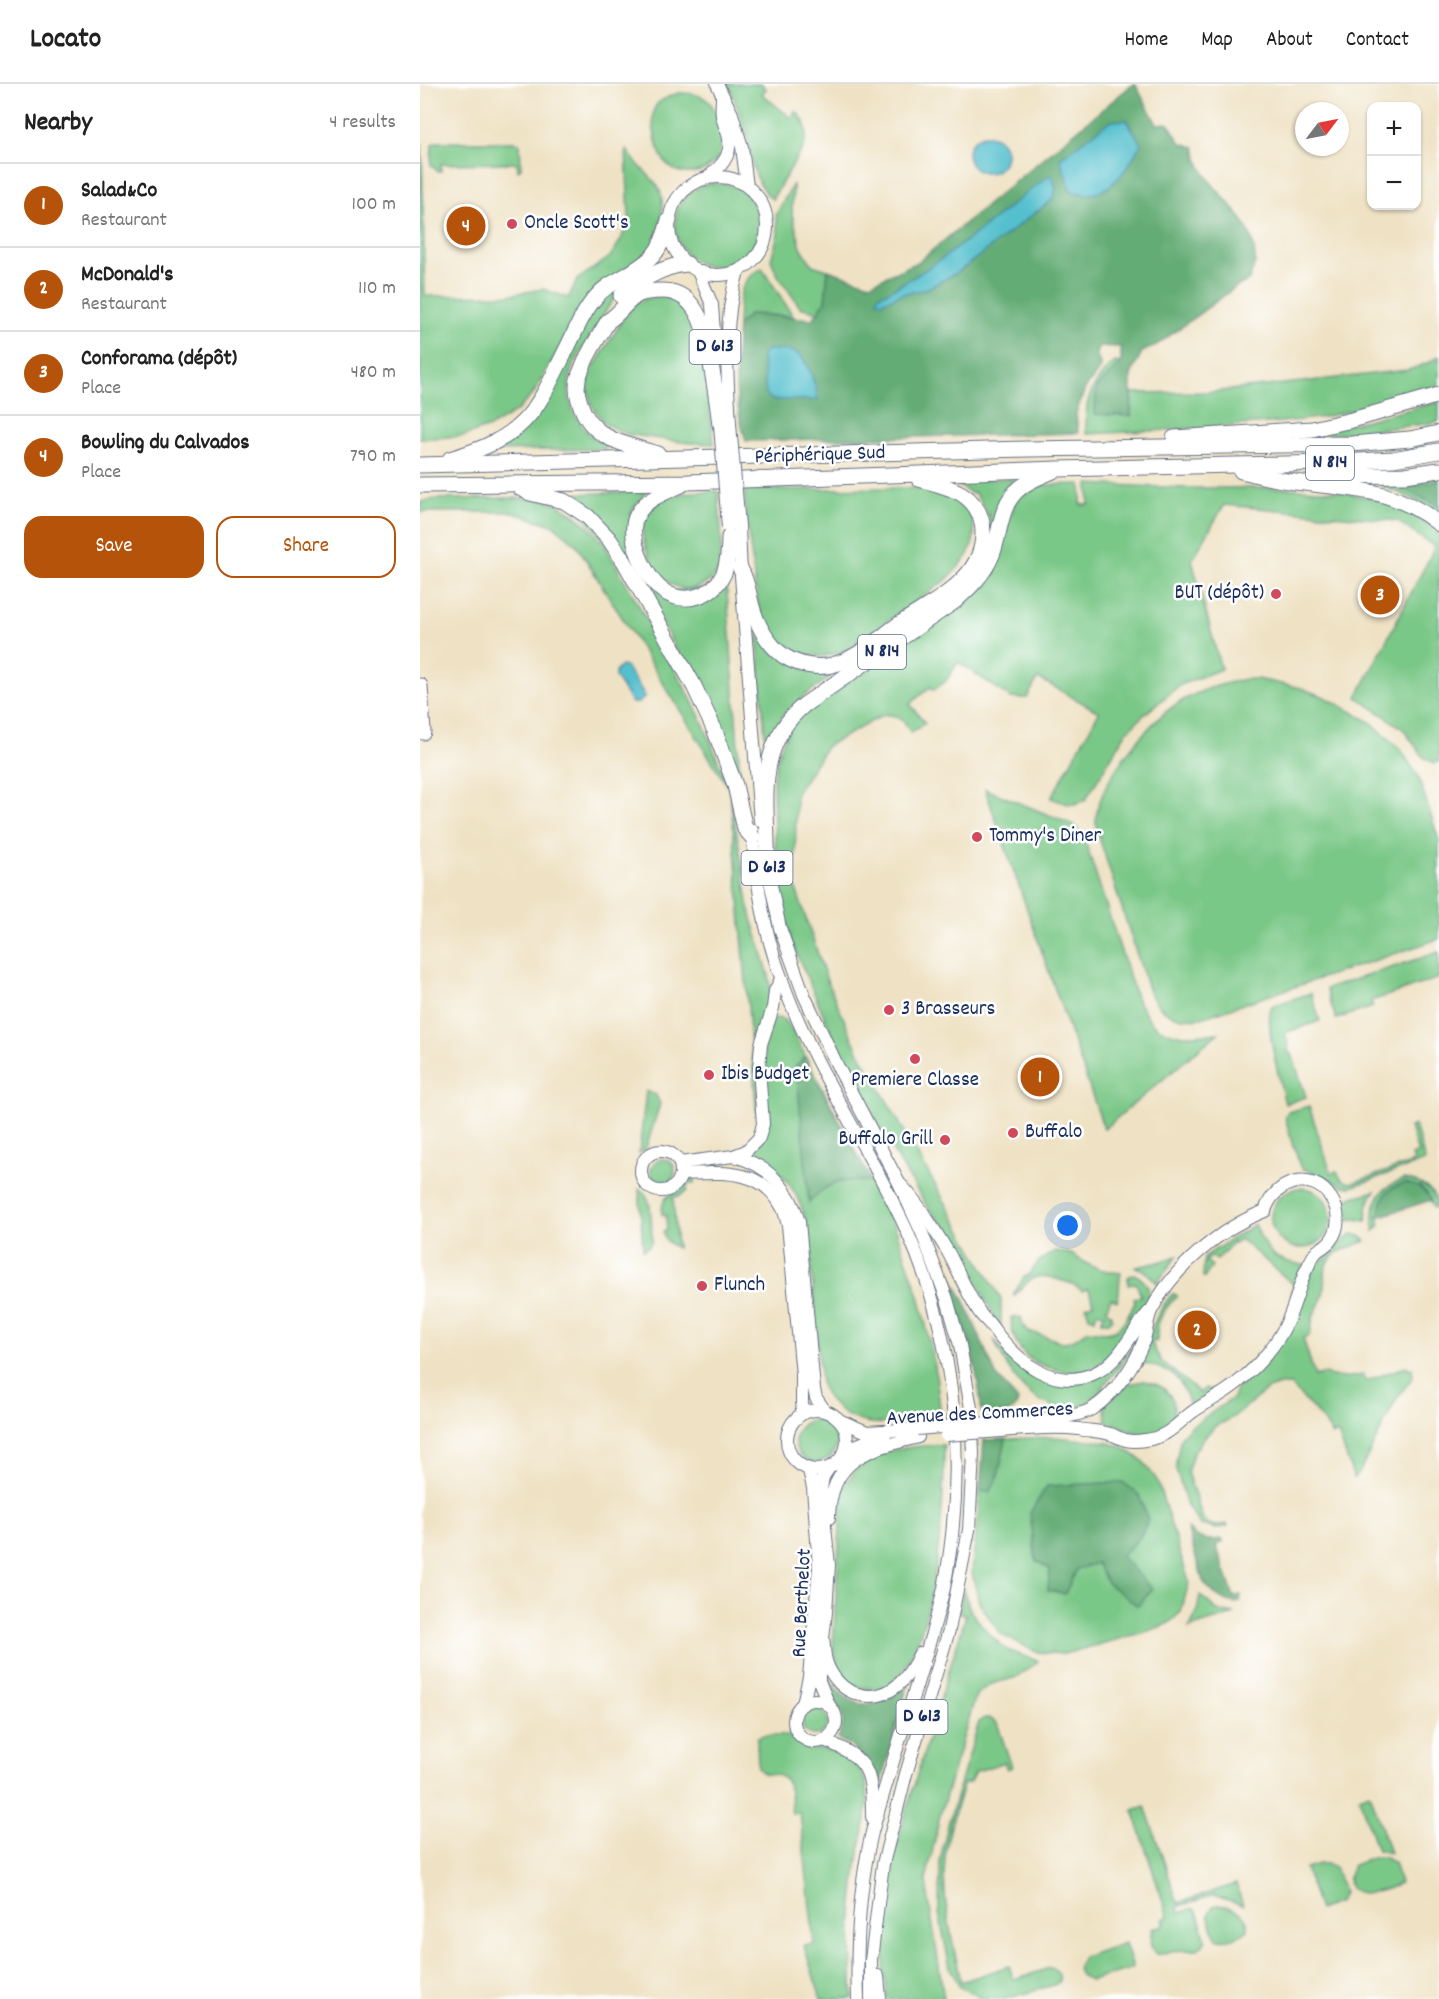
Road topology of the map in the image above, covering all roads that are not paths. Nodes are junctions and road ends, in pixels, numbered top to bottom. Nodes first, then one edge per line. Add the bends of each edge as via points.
1 (719, 90) edge
2 (706, 178) junction
3 (747, 186) junction
4 (669, 220) junction
5 (692, 268) junction
6 (738, 271) junction
7 (608, 321) junction
8 (1439, 395) edge
9 (725, 425) junction
10 (1439, 433) edge
11 (1137, 448) junction
12 (1439, 451) edge
13 (672, 458) junction
14 (425, 465) edge
15 (1221, 466) junction
16 (1058, 469) junction
17 (1439, 470) edge
18 (895, 474) junction
19 (1281, 479) junction
20 (688, 482) junction
21 (515, 484) junction
22 (420, 485) edge
23 (1439, 524) edge
24 (732, 530) junction
25 (740, 568) junction
26 (420, 686) edge
27 (423, 732) dead end
28 (753, 838) junction
29 (767, 865) junction
30 (781, 979) junction
31 (733, 1156) junction
32 (899, 1183) junction
33 (1150, 1312) junction
34 (825, 1411) junction
35 (802, 1413) junction
36 (840, 1420) junction
37 (1001, 1426) junction
38 (918, 1433) junction
39 (843, 1456) junction
40 (829, 1468) junction
41 (809, 1470) junction
42 (829, 1552) junction
43 (935, 1622) junction
44 (823, 1637) junction
45 (803, 1704) junction
46 (829, 1705) junction
47 (824, 1740) junction
48 (872, 1832) junction
49 (877, 1906) junction
50 (858, 1999) edge
51 (871, 1999) edge
52 (880, 1999) edge

1 - 2 main road via 729,150 718,169
1 - 3 main road via 732,114 742,147
2 - 3 main road via 724,177
2 - 4 main road via 682,193
3 - 6 main road via 760,200 767,217 767,233 760,252
4 - 5 main road via 674,248
4 - 14 highway, N 814 via 664,239 652,259 595,298 541,401 523,423 488,446
5 - 6 main road via 711,275
5 - 7 highway, N 814 via 665,269 634,285 611,309
5 - 9 main road, D 613 via 712,305
6 - 9 main road, D 613 via 730,308
7 - 9 highway, N 814 via 627,302 649,291 668,291 684,298 697,312 705,333
7 - 13 highway, N 814 via 578,378 585,416 598,433 612,441
8 - 11 highway, N 814 via 1332,425 1158,439
9 - 24 main road, D 613, bridge
10 - 11 highway, N 814 via 1352,444
11 - 13 highway, Périphérique Sud / N 814
12 - 15 highway, N 814 via 1361,462
13 - 14 highway, Périphérique Sud / N 814
15 - 16 highway, Périphérique Sud / N 814
15 - 19 highway, N 814
16 - 18 highway, Périphérique Sud / N 814
16 - 29 highway, N 814 via 1019,488 1007,502 985,569 955,602 812,699 785,724 770,758 764,795
17 - 19 highway, N 814 via 1405,475
18 - 20 highway, Périphérique Sud / N 814
18 - 25 highway, N 814 via 953,489 970,501 983,524 982,548 972,569 952,588 851,658 817,667 785,656 763,633
19 - 23 highway via 1382,495 1413,507
20 - 21 highway, Périphérique Sud / N 814
20 - 24 highway, N 814 via 656,495 636,517 635,541 644,566 660,588 688,599 714,588 724,572
21 - 22 highway, Périphérique Sud / N 814
21 - 28 highway, N 814 via 530,493 564,501 587,516 624,561 715,731 735,785 745,829
24 - 25 main road, D 613
24 - 28 main road, D 613
25 - 29 main road, D 613 via 760,826
26 - 27 highway
28 - 30 main road, D 613 via 762,907
29 - 32 main road, D 613 via 780,928 804,995
30 - 31 main road via 760,1050 762,1131 746,1150
30 - 43 main road, D 613 via 802,1029 908,1233 940,1328 954,1413 956,1488 951,1547
31 - 34 main road via 746,1159 773,1176 795,1208 814,1389
31 - 35 main road via 680,1168 741,1174 765,1187 782,1207 788,1225
32 - 33 main road via 915,1200 948,1253 980,1314 1026,1364 1070,1379 1100,1370 1121,1352
32 - 49 main road, D 613 via 955,1322 970,1408 972,1488 960,1585 906,1773 883,1864
33 - 37 main road, Avenue des Commerces via 1144,1339 1132,1364 1121,1381 1092,1409
33 - 37 main road, Avenue des Commerces via 1185,1265 1211,1240 1265,1211 1272,1195 1289,1184 1305,1182 1332,1198 1338,1220 1334,1234 1316,1252 1287,1322 1266,1354 1237,1384 1192,1413 1171,1432 1146,1440 1125,1440 1113,1434 1075,1429
34 - 35 main road
34 - 36 main road
35 - 41 main road via 789,1426 787,1446 795,1462
36 - 38 main road, Avenue des Commerces via 867,1432
36 - 39 main road via 847,1438
37 - 38 main road, Avenue des Commerces, bridge
38 - 39 main road, Avenue des Commerces via 865,1441
38 - 42 main road via 877,1447 846,1468 832,1492
39 - 40 main road
40 - 41 main road
40 - 42 main road, Rue Berthelot via 821,1489
41 - 45 main road, Rue Berthelot via 819,1567
42 - 44 main road, Rue Berthelot
43 - 44 main road via 919,1656 900,1683 874,1697 861,1696 842,1686 825,1659
43 - 48 main road, D 613
44 - 46 main road, Rue Berthelot via 819,1681
45 - 46 main road via 819,1700
45 - 47 main road via 795,1717 796,1729 807,1740
46 - 47 main road via 836,1724
47 - 48 main road via 852,1754 866,1771 873,1796
48 - 50 main road, D 613 via 860,1895
49 - 51 main road, D 613
49 - 52 main road

